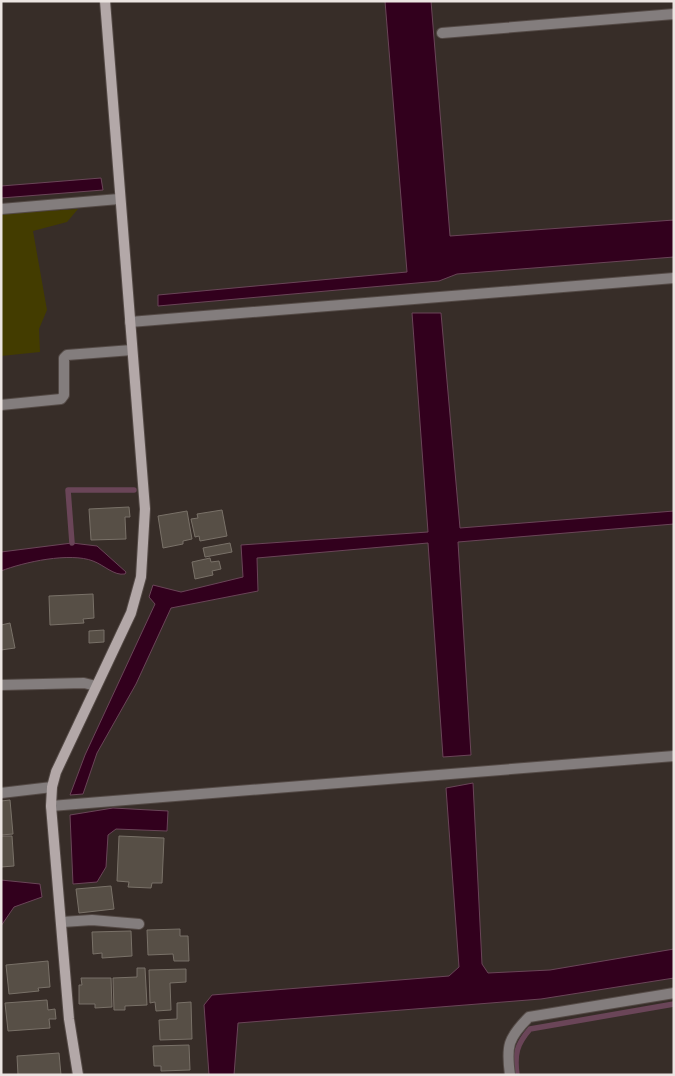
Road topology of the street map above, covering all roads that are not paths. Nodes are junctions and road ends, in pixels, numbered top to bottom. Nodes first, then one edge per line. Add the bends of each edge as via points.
1 (104, 1) edge
2 (674, 14) edge
3 (442, 33) dead end
4 (120, 199) junction
5 (1, 209) edge
6 (674, 278) edge
7 (130, 322) junction
8 (132, 350) junction
9 (1, 405) edge
10 (1, 685) edge
11 (96, 686) junction
12 (674, 756) edge
13 (52, 788) junction
14 (1, 793) edge
15 (51, 806) junction
16 (62, 922) junction
17 (139, 924) dead end
18 (674, 993) edge
19 (78, 1075) edge
20 (510, 1075) edge

1 - 4 street
2 - 3 street
4 - 5 street
4 - 7 street
6 - 7 street
7 - 8 street
8 - 9 street via 67,355 64,358 64,395 61,399
8 - 11 street via 145,542 141,577 131,612
10 - 11 street via 84,683
11 - 13 street via 56,772
12 - 15 street
13 - 14 street
13 - 15 street
15 - 16 street
16 - 17 street via 92,920
16 - 19 street via 69,1019
18 - 20 street via 529,1017 514,1032 507,1050

